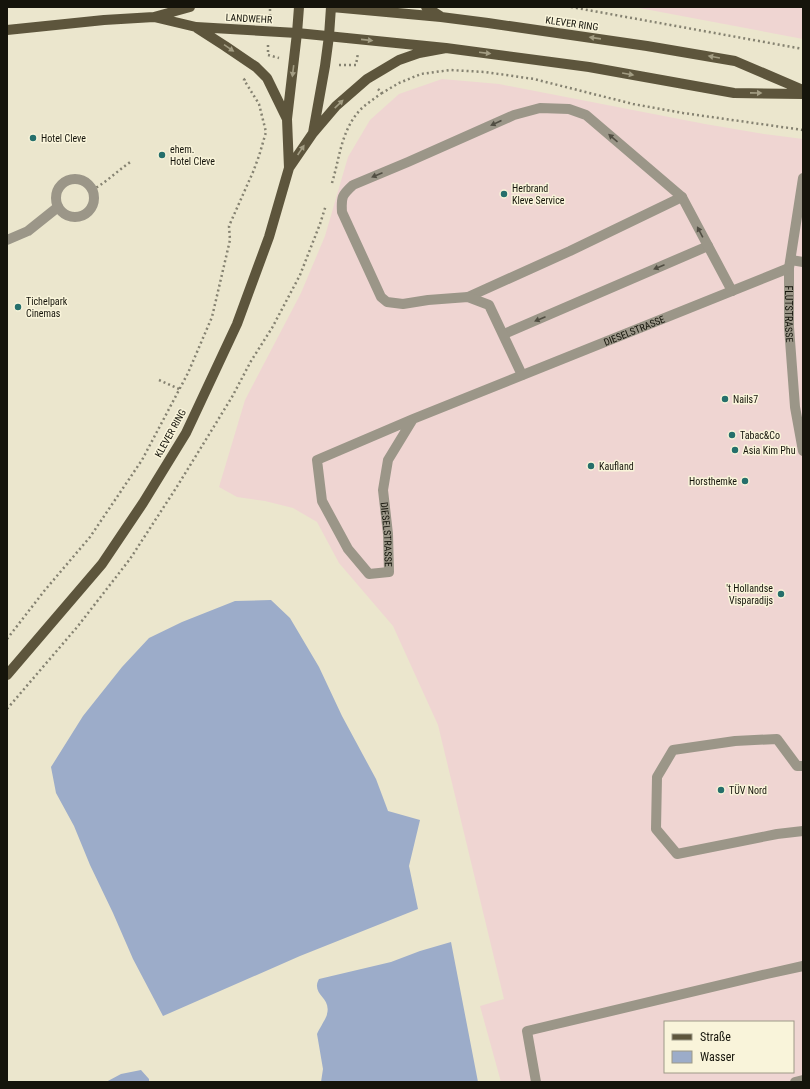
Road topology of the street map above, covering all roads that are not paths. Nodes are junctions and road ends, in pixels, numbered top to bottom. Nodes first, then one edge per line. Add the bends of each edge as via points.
1 (190, 7) edge
2 (299, 7) edge
3 (331, 7) edge
4 (426, 7) edge
5 (154, 17) junction
6 (441, 17) junction
7 (196, 27) junction
8 (7, 30) edge
9 (297, 33) junction
10 (329, 36) junction
11 (446, 48) junction
12 (803, 90) edge
13 (803, 94) edge
14 (287, 119) junction
15 (313, 133) junction
16 (289, 168) junction
17 (803, 178) edge
18 (682, 197) junction
19 (58, 207) junction
20 (7, 240) edge
21 (708, 246) junction
22 (803, 262) edge
23 (790, 264) junction
24 (732, 292) junction
25 (468, 297) junction
26 (504, 334) junction
27 (522, 376) junction
28 (413, 420) junction
29 (803, 448) edge
30 (7, 675) edge
31 (803, 766) edge
32 (803, 831) edge
33 (803, 966) edge
34 (803, 1080) edge
35 (536, 1082) edge
36 (795, 1082) edge

1 - 5 main road, LANDWEHR
2 - 9 main road, KLEVER RING
3 - 6 main road, KLEVER RING
3 - 10 main road, KLEVER RING
4 - 6 main road
5 - 7 main road, LANDWEHR
5 - 8 main road, LANDWEHR
12 -> 6 main road, KLEVER RING via 735,61
7 - 9 main road, LANDWEHR
7 -> 14 main road via 256,67 267,78
9 - 10 main road, KLEVER RING
9 -> 14 main road, KLEVER RING
10 -> 11 main road, KLEVER RING
10 - 15 main road, KLEVER RING
11 -> 13 main road, KLEVER RING via 589,67 734,93
15 -> 11 main road, KLEVER RING via 336,106 366,79 399,60
14 - 16 main road, KLEVER RING
16 -> 15 main road, KLEVER RING
16 - 30 main road, KLEVER RING via 269,237 237,324 186,433 102,564
17 - 23 street, FLUTSTRASSE
21 -> 18 street
18 - 25 street
18 -> 25 street via 586,115 569,109 540,108 514,115 353,185 346,192 341,200 342,212 381,296 387,302 403,304
19 - 19 street via 71,217 85,214 93,202 92,190 82,180 63,182 57,191
19 - 20 street via 28,232
21 - 24 street
21 -> 26 street
22 - 23 street
23 - 24 street, DIESELSTRASSE
23 - 29 street, FLUTSTRASSE via 789,327 795,407
24 - 27 street, DIESELSTRASSE
25 - 26 street via 489,305
26 - 27 street
27 - 28 street, DIESELSTRASSE
28 - 28 street, DIESELSTRASSE via 388,460 383,490 389,572 369,574 348,549 322,501 317,460
31 - 32 street via 797,766 777,739 735,741 673,750 657,777 656,829 677,854
33 - 35 street via 527,1031
34 - 36 street

